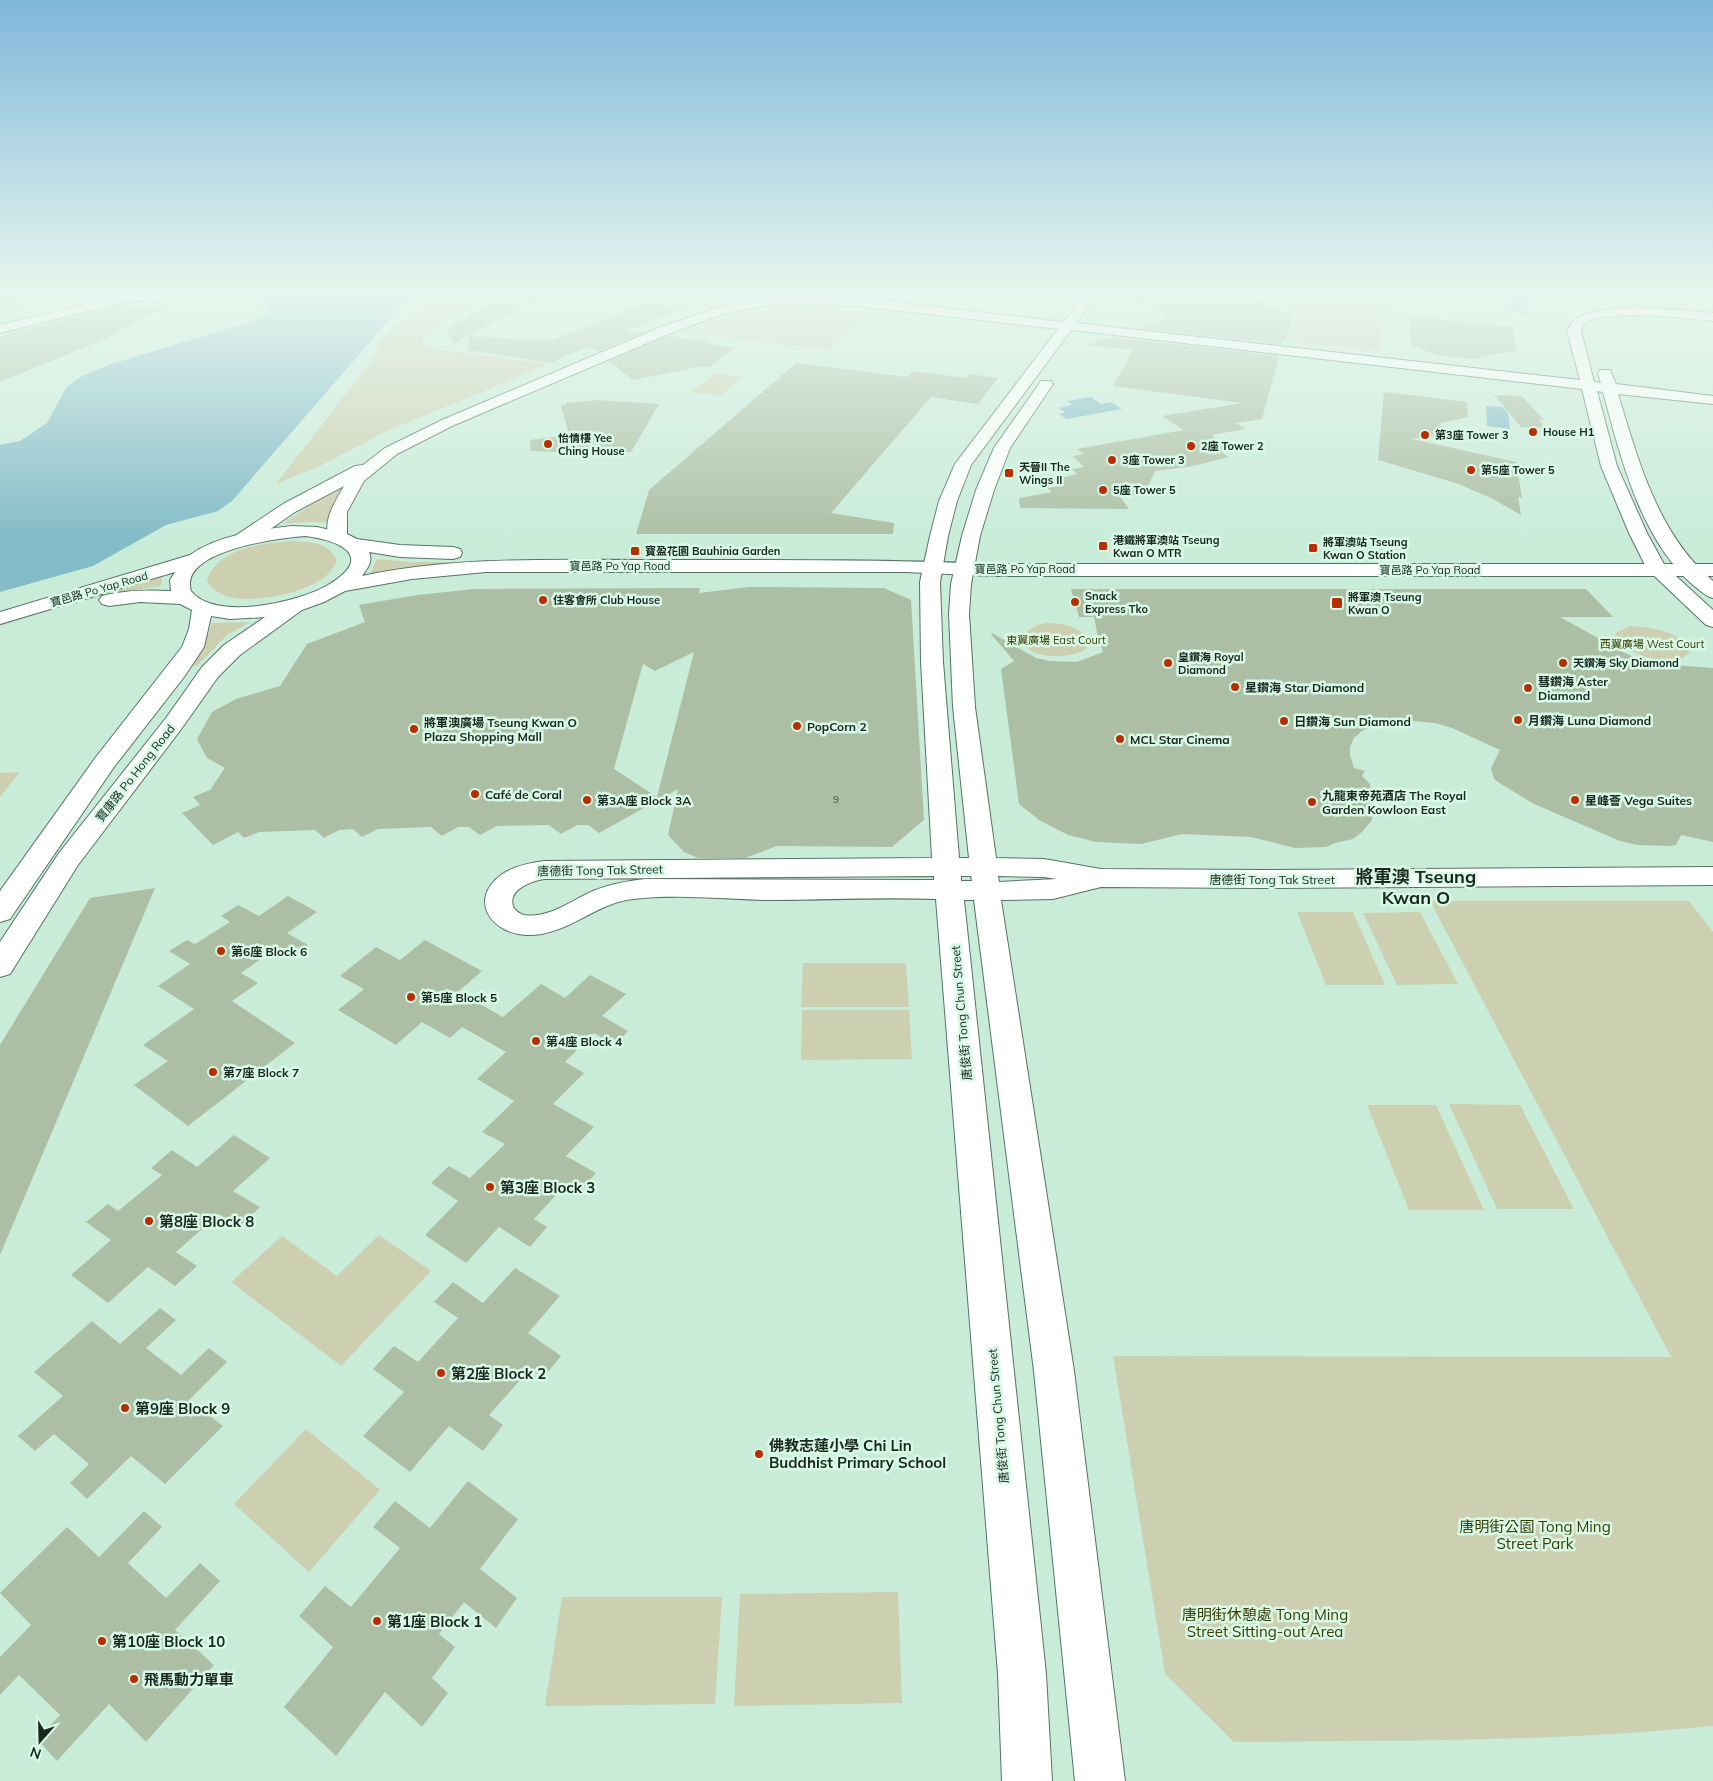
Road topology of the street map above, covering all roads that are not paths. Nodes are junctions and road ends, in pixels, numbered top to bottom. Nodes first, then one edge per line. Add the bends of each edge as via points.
1 (560, 375) edge
2 (1030, 375) edge
3 (1051, 375) edge
4 (1503, 375) edge
5 (1586, 375) edge
6 (1606, 375) edge
7 (1589, 386) junction
8 (1610, 388) junction
9 (1713, 400) edge
10 (963, 464) junction
11 (370, 466) junction
12 (991, 475) junction
13 (242, 540) junction
14 (347, 540) junction
15 (1675, 553) junction
16 (1713, 553) edge
17 (198, 559) junction
18 (934, 561) junction
19 (1652, 561) junction
20 (965, 562) junction
21 (1688, 570) junction
22 (1713, 570) edge
23 (338, 587) junction
24 (1713, 592) edge
25 (193, 603) junction
26 (297, 604) junction
27 (0, 618) edge
28 (1713, 622) edge
29 (0, 630) edge
30 (1713, 876) edge
31 (966, 878) junction
32 (0, 912) edge
33 (0, 966) edge
34 (1027, 1781) edge
35 (1100, 1781) edge

1 - 11 street via 438,428 391,451
2 - 10 street, 唐俊街 Tong Chun Street
3 - 12 street, 唐俊街 Tong Chun Street via 1002,448
4 - 7 street
5 - 7 street
6 - 8 street
7 - 8 street
7 - 19 street via 1609,466
8 - 9 street
8 - 15 street via 1634,469
10 - 12 street via 985,469
10 - 18 street, 唐俊街 Tong Chun Street via 948,501
11 - 13 street via 290,508
11 - 14 street via 357,478 338,512
12 - 20 street, 唐俊街 Tong Chun Street via 970,536
13 - 14 street, 寶邑路 Po Yap Road via 292,531 318,532
13 - 17 street, 寶邑路 Po Yap Road
14 - 18 street, 寶邑路 Po Yap Road via 400,551
14 - 23 street, 寶邑路 Po Yap Road via 361,556 360,563 349,579
15 - 16 street, 寶邑路 Po Yap Road
15 - 19 street, 寶邑路 Po Yap Road
15 - 21 street
17 - 25 street, 寶邑路 Po Yap Road via 180,580 179,589
17 - 27 street, 寶邑路 Po Yap Road
18 - 20 street, 寶邑路 Po Yap Road
18 - 23 street, 寶邑路 Po Yap Road via 486,566 430,569
18 - 31 street, 唐俊街 Tong Chun Street via 930,582 932,662
19 - 20 street, 寶邑路 Po Yap Road
19 - 21 street, 寶邑路 Po Yap Road
19 - 28 street
20 - 31 street, 唐俊街 Tong Chun Street via 959,614 964,707
21 - 22 street, 寶邑路 Po Yap Road
21 - 24 street
23 - 26 street, 寶邑路 Po Yap Road
25 - 26 street, 寶邑路 Po Yap Road via 222,612 245,613
25 - 29 street, 寶邑路 Po Yap Road via 140,596 112,599 66,609
25 - 32 street via 199,629 192,647 105,762
26 - 33 street, 寶康路 Po Hong Road via 232,650 210,672 68,859
30 - 31 street, 唐德街 Tong Tak Street via 1101,878 1047,890
31 - 31 street, 唐德街 Tong Tak Street via 750,890 676,887 630,890 606,895 561,919 537,926 511,922 498,908 500,892 508,884 531,872 544,870
31 - 34 street, 唐俊街 Tong Chun Street
31 - 35 street, 唐俊街 Tong Chun Street via 1054,1371

